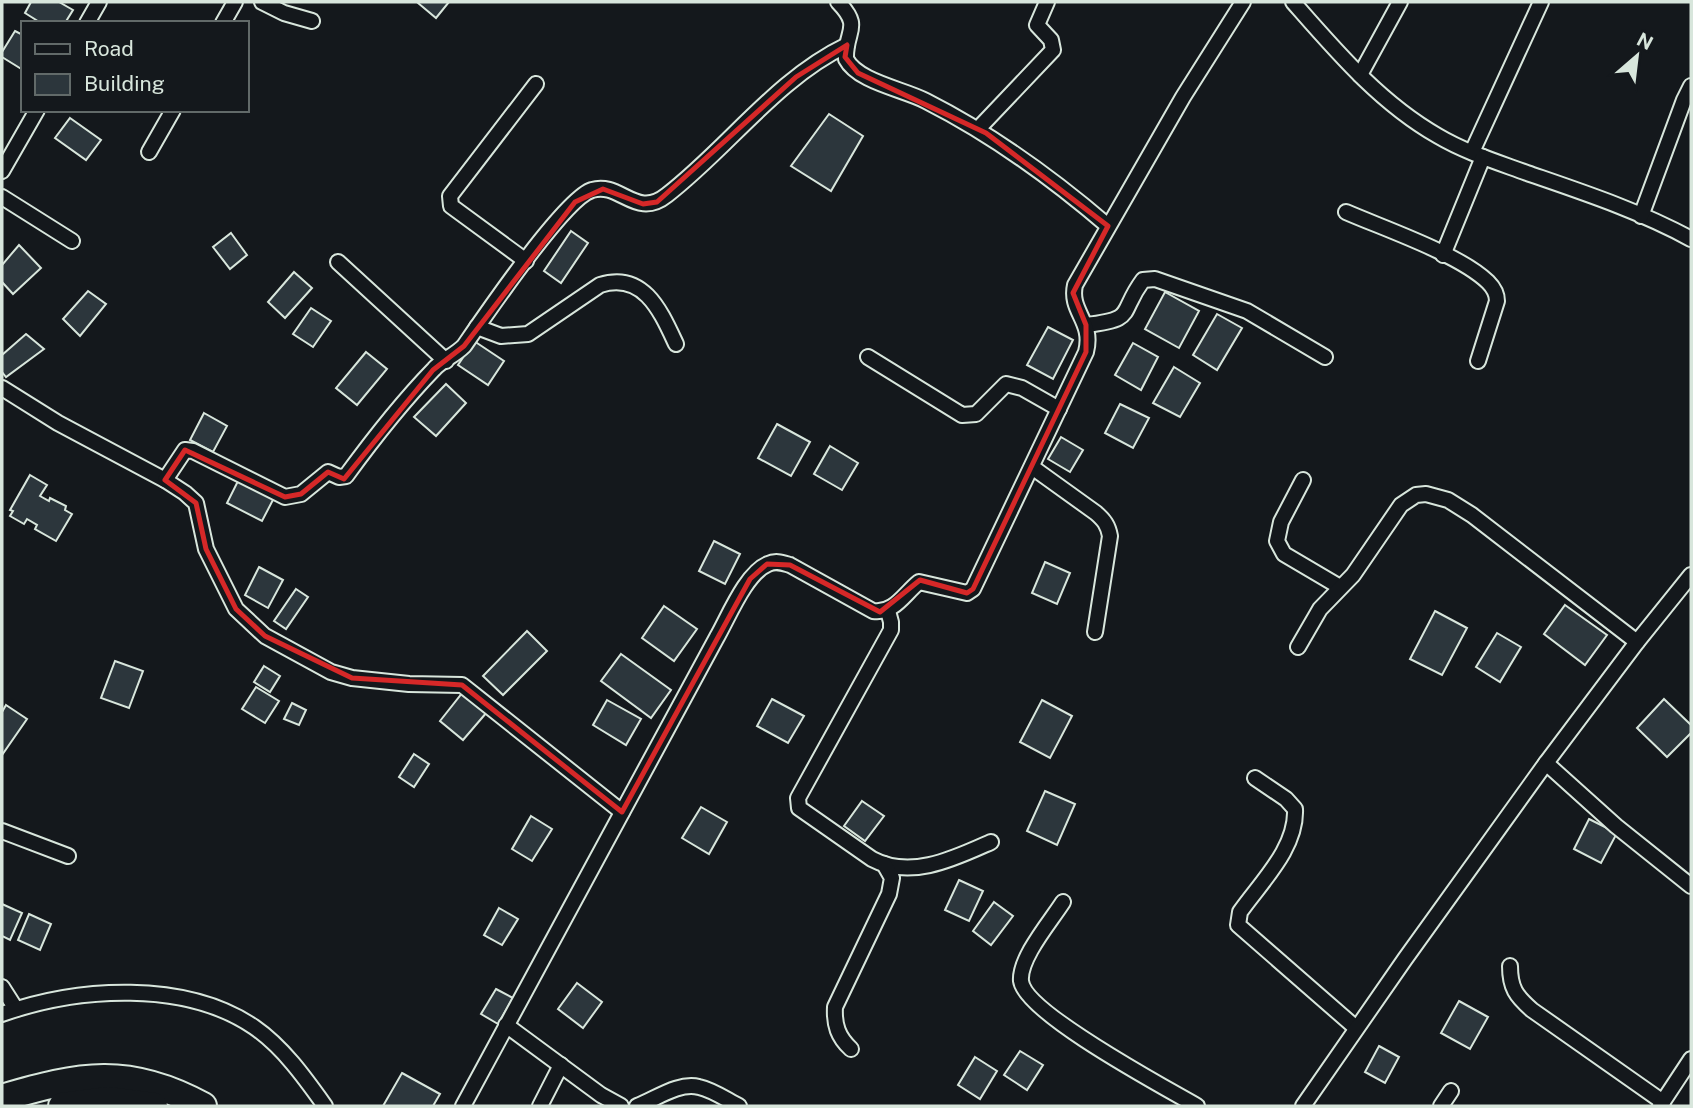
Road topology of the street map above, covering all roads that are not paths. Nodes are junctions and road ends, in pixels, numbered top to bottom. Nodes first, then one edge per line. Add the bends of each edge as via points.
1 (99, 2) edge
2 (235, 2) edge
3 (262, 2) edge
4 (838, 2) edge
5 (1046, 2) edge
6 (1243, 2) edge
7 (1293, 2) edge
8 (1400, 2) edge
9 (1541, 2) edge
10 (88, 21) edge
11 (224, 21) edge
12 (312, 21) dead end
13 (847, 45) junction
14 (1360, 75) junction
15 (536, 84) dead end
16 (1691, 86) edge
17 (36, 112) edge
18 (172, 112) edge
19 (978, 129) junction
20 (149, 152) dead end
21 (1478, 155) junction
22 (2, 171) edge
23 (2, 197) edge
24 (1346, 212) dead end
25 (1641, 216) junction
26 (1108, 226) junction
27 (1691, 239) edge
28 (72, 241) dead end
29 (1443, 255) junction
30 (526, 261) junction
31 (338, 262) dead end
32 (1086, 325) junction
33 (477, 327) junction
34 (676, 344) dead end
35 (868, 357) dead end
36 (1325, 357) dead end
37 (446, 361) junction
38 (1478, 361) dead end
39 (2, 388) edge
40 (1059, 409) junction
41 (1032, 467) junction
42 (165, 480) junction
43 (1303, 480) dead end
44 (1691, 575) edge
45 (1340, 587) junction
46 (887, 611) junction
47 (1095, 632) dead end
48 (1637, 642) junction
49 (1298, 647) dead end
50 (1546, 763) junction
51 (1255, 778) dead end
52 (622, 811) junction
53 (2, 831) edge
54 (991, 842) dead end
55 (68, 856) dead end
56 (884, 864) junction
57 (1691, 886) edge
58 (1063, 902) dead end
59 (1510, 966) dead end
60 (2, 987) edge
61 (9, 1011) edge
62 (506, 1024) junction
63 (1356, 1028) junction
64 (851, 1049) dead end
65 (1691, 1059) edge
66 (561, 1065) junction
67 (1451, 1091) dead end
68 (2, 1098) edge
69 (1662, 1104) edge
70 (62, 1106) edge
71 (153, 1106) edge
72 (203, 1106) edge
73 (325, 1106) edge
74 (463, 1106) edge
75 (540, 1106) edge
76 (621, 1106) edge
77 (637, 1106) edge
78 (739, 1106) edge
79 (1197, 1106) edge
80 (1303, 1106) edge
81 (1441, 1106) edge

1 - 10 street
2 - 11 street
3 - 12 street
4 - 13 street via 851,16
5 - 19 street via 1038,25 1054,50
6 - 26 street
7 - 14 street
8 - 14 street
9 - 21 street
13 - 19 street via 846,59 858,73
13 - 30 street via 796,77 660,200 643,204 603,189 592,190 565,210
14 - 21 street via 1423,127
15 - 30 street via 450,196 451,206
16 - 25 street
17 - 22 street
18 - 20 street
19 - 26 street
21 - 25 street
21 - 29 street
23 - 28 street
24 - 29 street
25 - 27 street
26 - 32 street via 1075,285 1074,300
29 - 38 street via 1488,281 1497,295
30 - 33 street
31 - 37 street
32 - 36 street via 1117,320 1143,281 1155,279 1247,311
32 - 40 street via 1086,352
33 - 34 street via 501,336 528,334 613,281 630,285 653,300
33 - 37 street
35 - 40 street via 962,415 976,414 1006,384 1023,388
37 - 42 street via 433,370 344,477 327,472 301,494 285,497 185,450
39 - 42 street
40 - 41 street
41 - 46 street via 973,589 967,593 919,582
41 - 47 street via 1097,513 1108,527
42 - 52 street via 195,503 206,549 236,609 265,636 331,672 352,678 462,685
43 - 45 street via 1281,522 1277,541 1284,554
44 - 48 street
45 - 48 street via 1401,505 1416,495 1437,495 1472,515
45 - 49 street via 1320,609
46 - 52 street via 873,611 790,565 776,561 758,570
46 - 56 street via 891,630 797,804 805,814
48 - 50 street
50 - 57 street
50 - 63 street
51 - 63 street via 1286,799 1295,809 1296,819 1289,841 1240,912 1238,925
52 - 62 street
53 - 55 street
54 - 56 street via 936,865
56 - 64 street via 892,878 889,894 835,1007 839,1034
58 - 79 street via 1027,958 1021,980 1024,991 1036,1005 1102,1051
59 - 69 street via 1515,994 1532,1010
60 - 61 street
61 - 73 street via 103,993 147,994 205,1004 239,1018 269,1039
62 - 66 street
62 - 74 street
63 - 80 street
65 - 69 street
66 - 75 street
66 - 76 street
67 - 81 street
68 - 72 highway via 54,1082 112,1077 159,1087
70 - 71 highway via 108,1100
77 - 78 street via 691,1086

